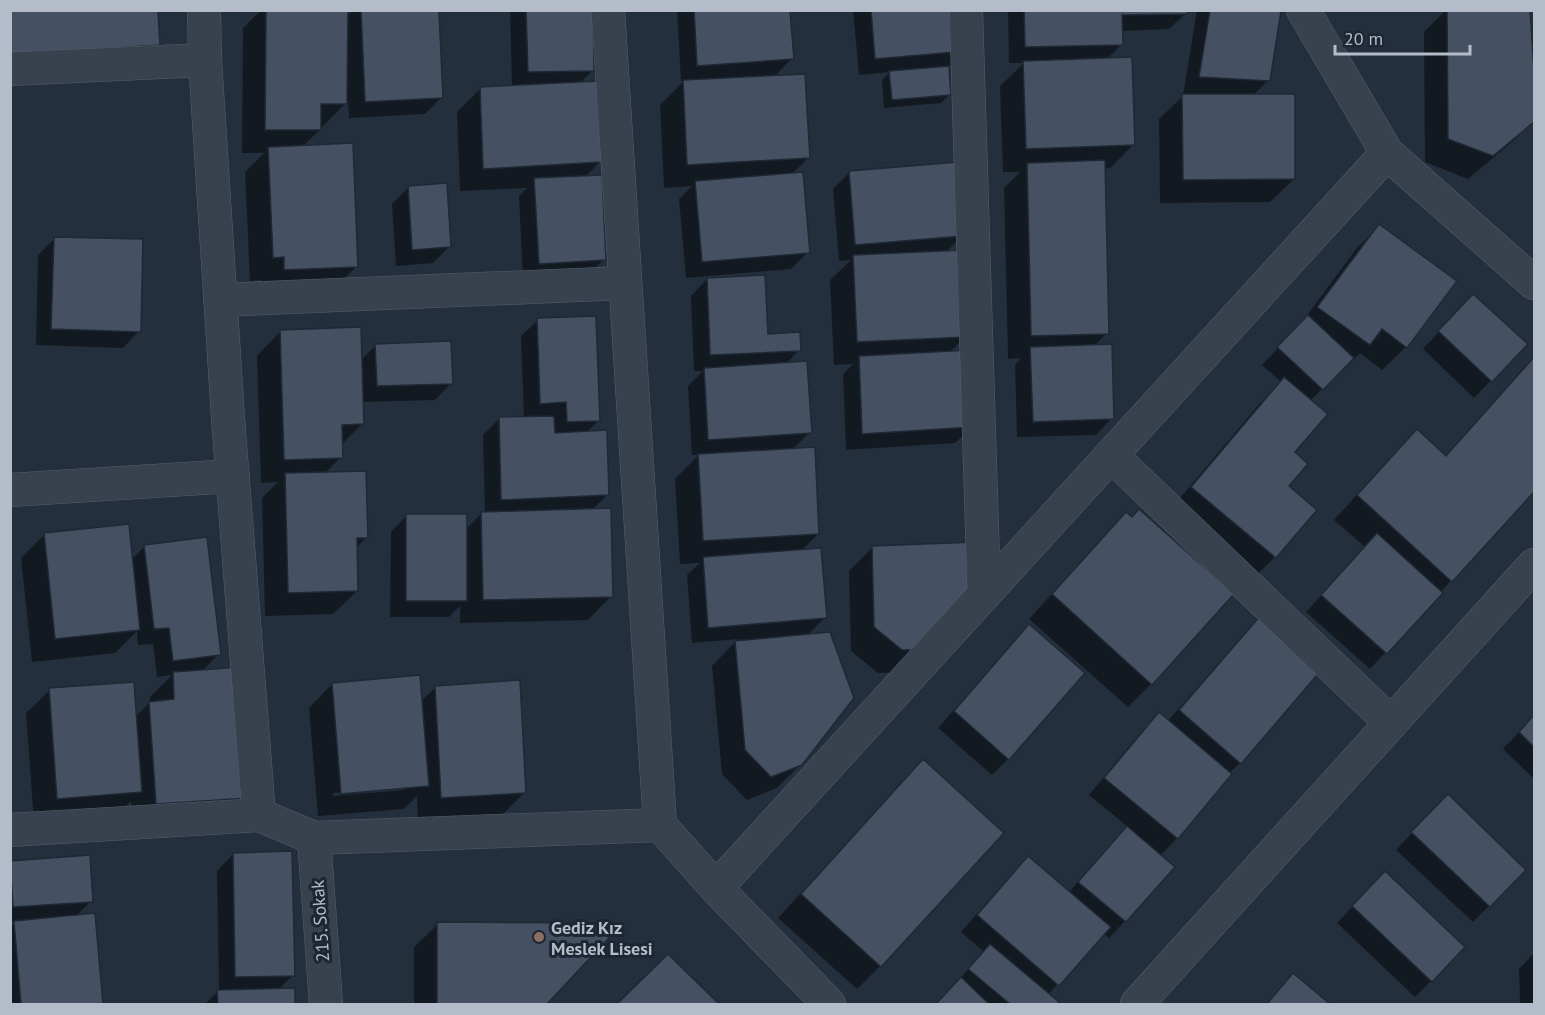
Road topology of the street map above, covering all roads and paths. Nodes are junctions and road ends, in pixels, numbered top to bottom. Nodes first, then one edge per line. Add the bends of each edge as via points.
1 (204, 10) edge
2 (608, 10) edge
3 (966, 10) edge
4 (1303, 10) edge
5 (205, 60) junction
6 (10, 69) edge
7 (1387, 153) junction
8 (625, 283) junction
9 (1534, 283) edge
10 (220, 300) junction
11 (1111, 455) junction
12 (233, 476) junction
13 (10, 490) edge
14 (1534, 565) edge
15 (984, 594) junction
16 (1391, 723) junction
17 (260, 815) junction
18 (660, 825) junction
19 (10, 831) edge
20 (314, 838) junction
21 (716, 888) junction
22 (326, 1005) edge
23 (829, 1005) edge
24 (1137, 1005) edge

1 - 5 street
2 - 8 street
3 - 15 street
4 - 7 street
5 - 6 street
5 - 10 street
7 - 9 street
7 - 11 street
8 - 10 street
8 - 18 street
10 - 12 street
11 - 15 street
11 - 16 street
12 - 13 street
12 - 17 street
14 - 16 street
15 - 21 street
16 - 24 street
17 - 19 street
17 - 20 street
18 - 20 street
18 - 21 street
20 - 22 street, 215. Sokak
21 - 23 street

